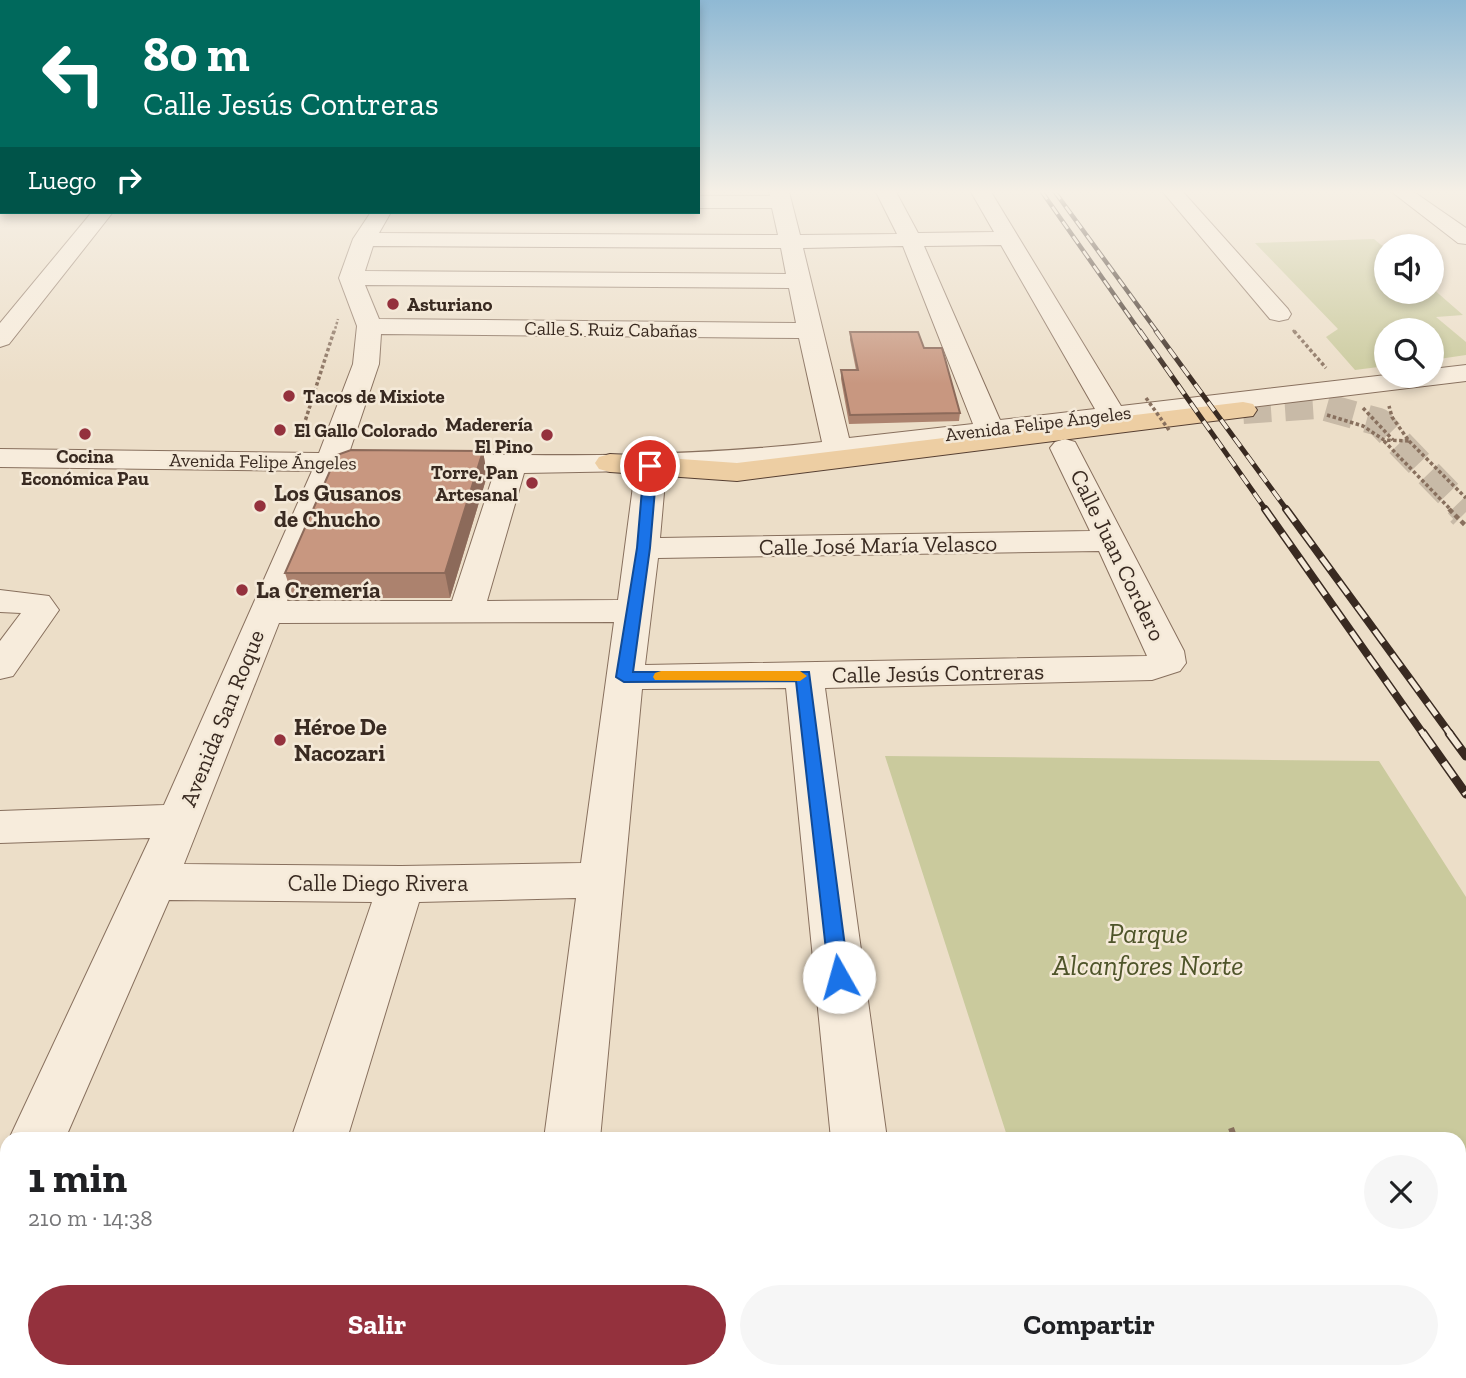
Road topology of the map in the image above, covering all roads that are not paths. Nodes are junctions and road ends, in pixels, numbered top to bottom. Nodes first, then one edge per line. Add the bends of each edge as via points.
1 (67, 256) edge
2 (358, 256) edge
3 (795, 256) edge
4 (918, 256) edge
5 (1018, 256) edge
6 (1229, 256) edge
7 (351, 278) junction
8 (800, 281) junction
9 (1279, 314) dead end
10 (369, 326) junction
11 (812, 331) junction
12 (0, 339) edge
13 (1466, 373) edge
14 (1466, 384) edge
15 (1405, 390) road end
16 (1109, 409) dead end
17 (1243, 410) tunnel mouth
18 (988, 425) dead end
19 (835, 440) dead end
20 (1065, 448) dead end
21 (0, 458) edge
22 (331, 461) junction
23 (512, 464) junction
24 (630, 465) junction
25 (1112, 541) junction
26 (643, 548) junction
27 (0, 601) edge
28 (634, 611) junction
29 (265, 612) junction
30 (466, 612) junction
31 (1167, 663) joint
32 (0, 667) edge
33 (804, 676) junction
34 (624, 677) junction
35 (180, 821) junction
36 (0, 827) edge
37 (601, 880) junction
38 (154, 882) junction
39 (401, 884) junction
40 (40, 1132) edge
41 (321, 1132) edge
42 (573, 1132) edge
43 (858, 1132) edge

1 - 12 street
2 - 7 street
3 - 8 street
4 - 18 street
5 - 16 street
6 - 9 street
7 - 8 street
7 - 10 street, Avenida San Roque
8 - 11 street
10 - 11 street, Calle S. Ruiz Cabañas
10 - 22 street, Avenida San Roque via 366,364
11 - 19 street
13 - 24 street, Avenida Felipe Ángeles via 743,460
14 - 15 street
17 - 24 main road, Avenida Felipe Ángeles via 737,471
20 - 25 street, Calle Juan Cordero
21 - 22 street, Avenida Felipe Ángeles
22 - 23 street, Avenida Felipe Ángeles
22 - 29 street, Avenida San Roque
23 - 24 street, Avenida Felipe Ángeles
23 - 30 street
24 - 26 street
25 - 26 street, Calle José María Velasco
25 - 31 street, Calle Juan Cordero
26 - 28 street
27 - 32 street via 37,603 41,610
28 - 30 street
28 - 34 street
29 - 30 street
29 - 35 street, Avenida San Roque
31 - 33 street, Calle Jesús Contreras via 1152,668
33 - 34 street, Calle Jesús Contreras
33 - 43 street
34 - 37 street
35 - 36 street
35 - 38 street, Avenida San Roque
37 - 39 street, Calle Diego Rivera
37 - 42 street
38 - 39 street, Calle Diego Rivera
38 - 40 street, Avenida San Roque
39 - 41 street

